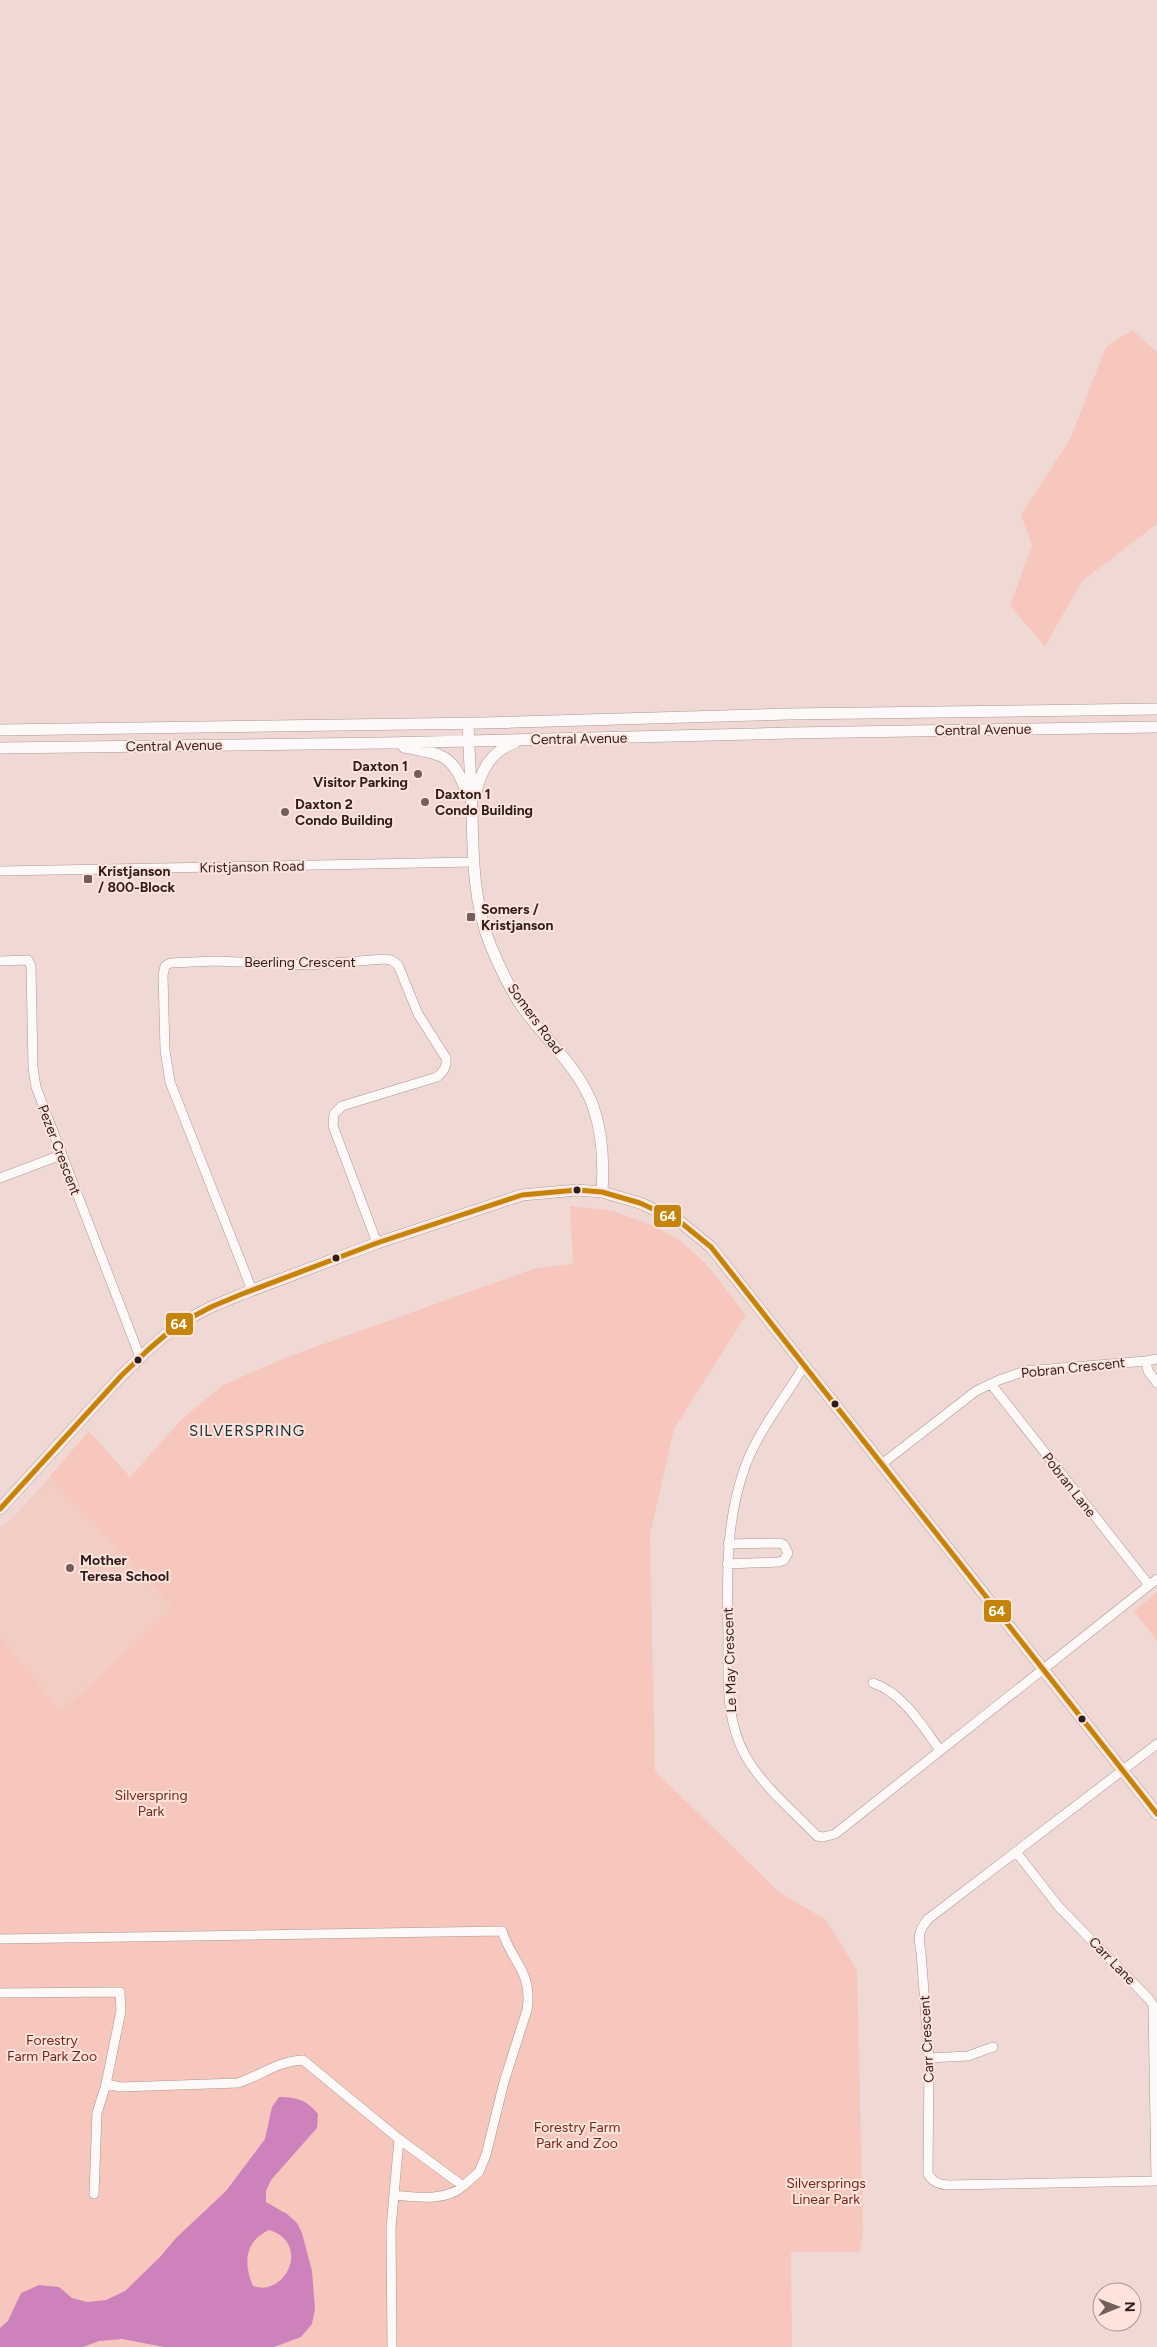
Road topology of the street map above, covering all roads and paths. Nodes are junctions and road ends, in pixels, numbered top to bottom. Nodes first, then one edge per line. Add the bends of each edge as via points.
1 (1157, 709) edge
2 (468, 723) junction
3 (1157, 727) edge
4 (0, 730) edge
5 (522, 740) junction
6 (469, 741) junction
7 (385, 743) junction
8 (0, 748) edge
9 (472, 807) junction
10 (473, 862) junction
11 (0, 871) edge
12 (0, 961) edge
13 (61, 1155) junction
14 (0, 1178) edge
15 (602, 1192) junction
16 (377, 1243) junction
17 (252, 1290) junction
18 (140, 1357) junction
19 (1157, 1359) edge
20 (1146, 1361) junction
21 (804, 1366) junction
22 (991, 1384) junction
23 (1157, 1384) edge
24 (883, 1463) junction
25 (0, 1510) edge
26 (728, 1544) junction
27 (727, 1564) junction
28 (1157, 1579) edge
29 (1148, 1585) junction
30 (1044, 1668) junction
31 (873, 1683) dead end
32 (1157, 1744) edge
33 (940, 1750) junction
34 (1122, 1769) junction
35 (1157, 1814) edge
36 (1016, 1852) junction
37 (0, 1939) edge
38 (0, 1993) edge
39 (993, 2047) dead end
40 (929, 2058) junction
41 (106, 2084) junction
42 (399, 2138) junction
43 (1157, 2181) edge
44 (463, 2186) junction
45 (94, 2194) dead end
46 (394, 2195) junction
47 (392, 2347) edge

1 - 2 main road, Central Avenue
2 - 4 main road, Central Avenue
2 - 6 main road, Somers Road
3 - 5 main road, Central Avenue
5 - 6 main road, Central Avenue
5 - 9 main road via 507,745 490,757 479,779
6 - 7 main road, Central Avenue
6 - 9 main road, Somers Road
7 - 8 main road, Central Avenue
7 - 9 main road via 433,752 448,760 460,777
9 - 10 main road, Somers Road
10 - 11 street, Kristjanson Road
10 - 15 main road, Somers Road via 481,916 509,986 572,1070 592,1105 604,1160
12 - 13 street, Pezer Crescent via 28,960 32,966 32,1068
13 - 14 street
13 - 18 street, Pezer Crescent
15 - 16 main road via 559,1190 522,1195
15 - 21 main road via 640,1203 679,1221 711,1247
16 - 17 main road
16 - 17 street, Beerling Crescent via 333,1126 334,1114 342,1106 437,1077 446,1064 446,1058 418,1014 398,965 384,959 309,965 214,961 170,963 165,966 163,974 165,1050 173,1093
17 - 18 main road via 177,1326
18 - 25 main road
19 - 20 street, Pobran Crescent
20 - 22 street, Pobran Crescent via 1025,1371
20 - 23 street via 1148,1371
21 - 24 main road
21 - 26 street, Le May Crescent via 746,1464
22 - 24 street, Pobran Crescent via 976,1391
22 - 29 street, Pobran Lane
24 - 30 main road
26 - 27 street, Le May Crescent
26 - 27 street via 780,1543 788,1553 779,1562
27 - 33 street, Le May Crescent via 728,1700 734,1730 758,1774 817,1836 835,1834
28 - 29 street
29 - 30 street
30 - 33 street, Le May Crescent
30 - 34 main road
31 - 33 street via 901,1700
32 - 34 street, Carr Crescent
34 - 35 main road
34 - 36 street, Carr Crescent
36 - 40 street, Carr Crescent via 921,1927 918,1935
36 - 43 street, Carr Lane via 1053,1900 1153,2005
37 - 44 street via 502,1931 530,1991 486,2156 479,2172
38 - 41 street via 120,1992 121,2011
39 - 40 street via 968,2056
40 - 43 street, Carr Crescent via 928,2174 938,2184
41 - 42 street via 120,2087 238,2083 288,2061 303,2060
41 - 45 street via 97,2113
42 - 44 street
42 - 46 street
44 - 46 street via 441,2196
46 - 47 street via 391,2228

